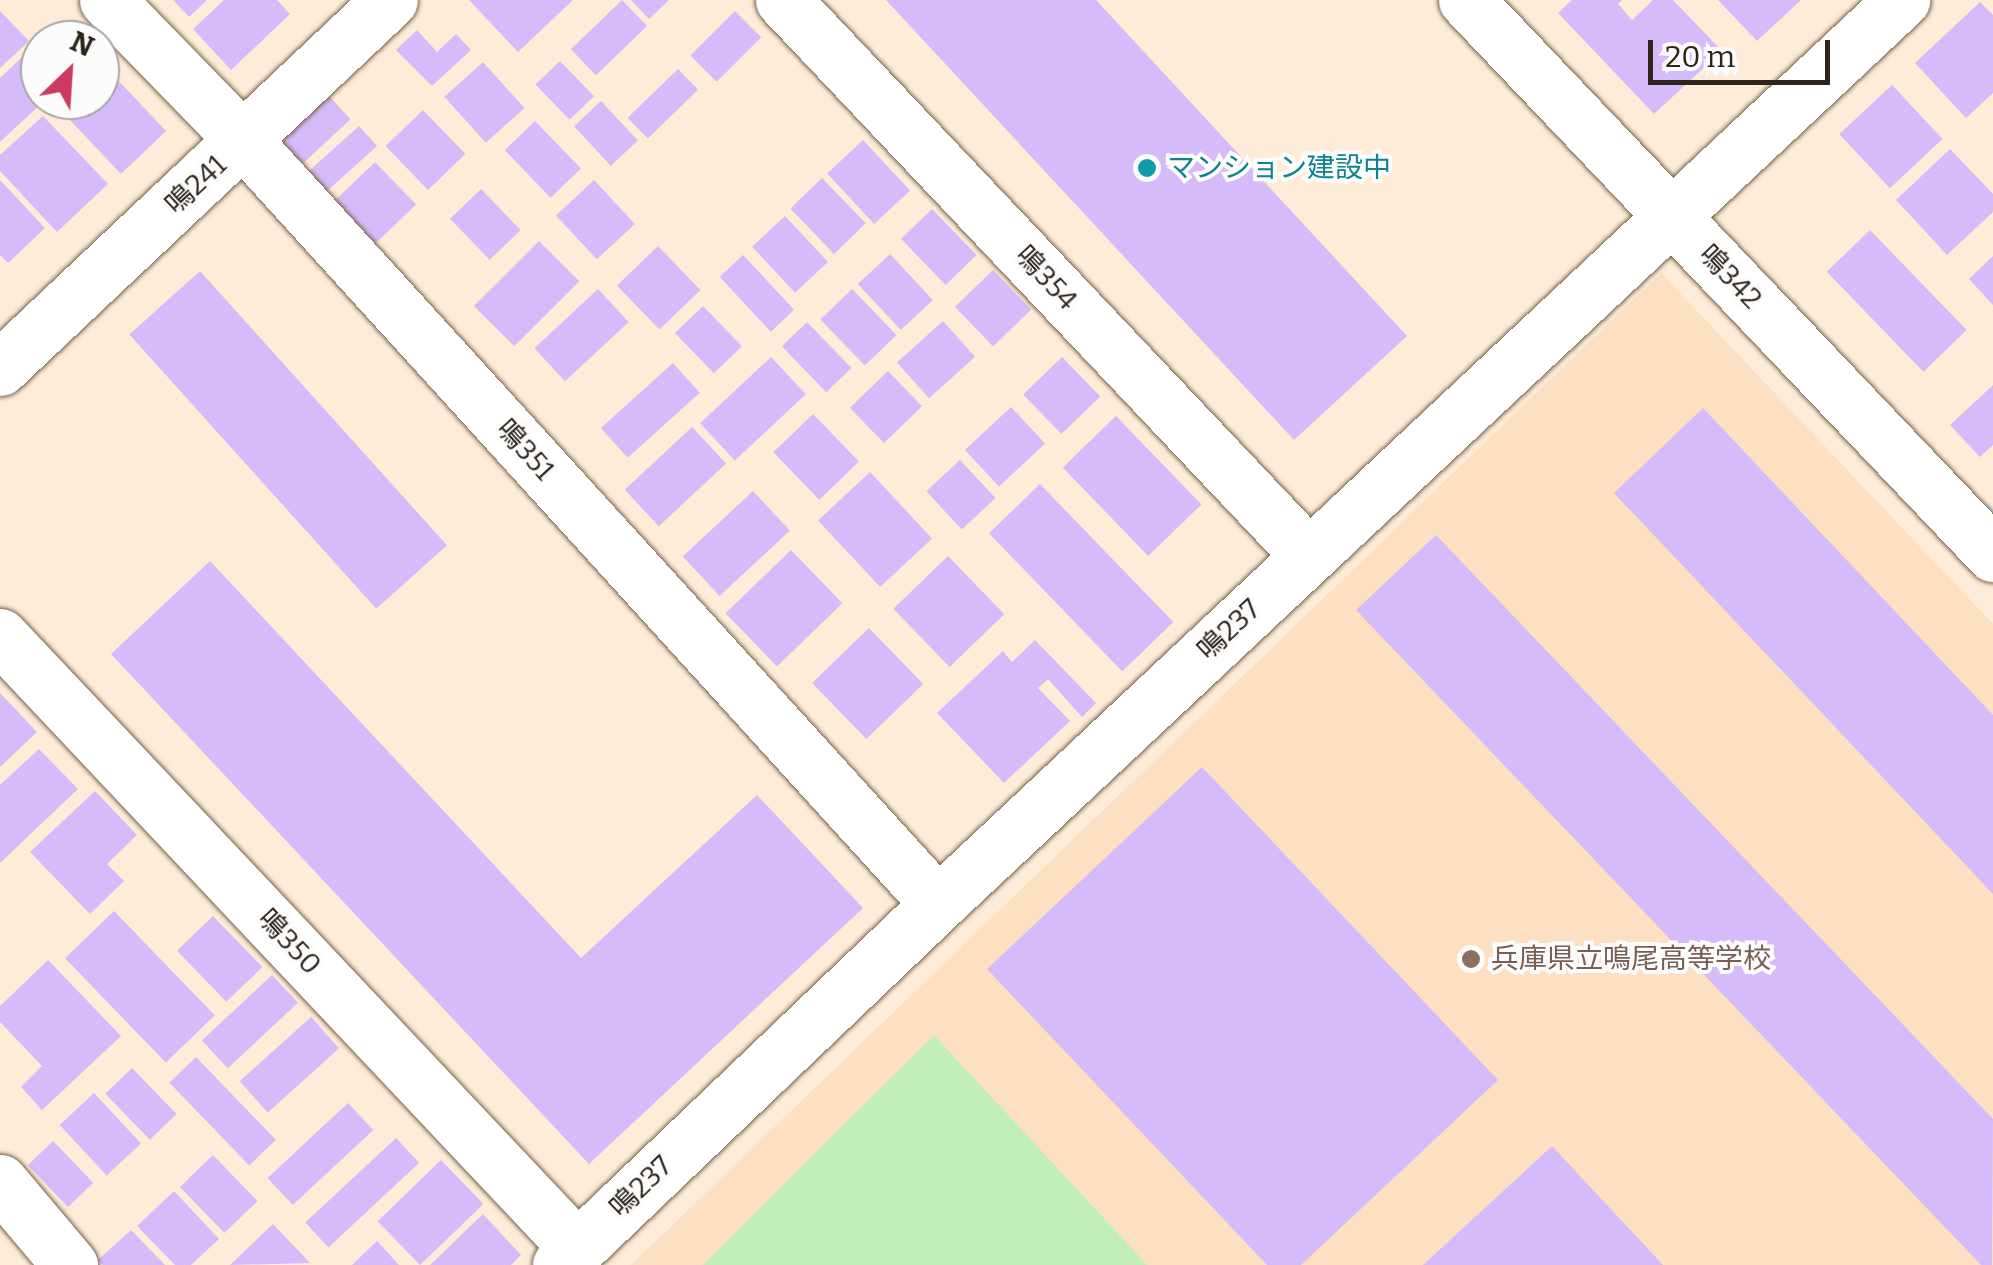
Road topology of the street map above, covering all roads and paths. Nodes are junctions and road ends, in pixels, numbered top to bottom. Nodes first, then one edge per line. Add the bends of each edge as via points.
1 (107, 0) edge
2 (390, 0) edge
3 (783, 0) edge
4 (1466, 0) edge
5 (1902, 0) edge
6 (244, 141) junction
7 (1671, 215) junction
8 (0, 368) edge
9 (1993, 554) edge
10 (1308, 556) junction
11 (0, 636) edge
12 (938, 904) junction
13 (0, 1182) edge
14 (568, 1257) edge
15 (70, 1265) edge

1 - 6 street, 鳴351
2 - 6 street, 鳴241
3 - 10 street, 鳴354
4 - 7 street, 鳴342
5 - 7 street, 鳴237
6 - 8 street, 鳴241
6 - 12 street, 鳴351
7 - 9 street, 鳴342
7 - 10 street, 鳴237
10 - 12 street, 鳴237
11 - 14 street, 鳴350
12 - 14 street, 鳴237
13 - 15 street

